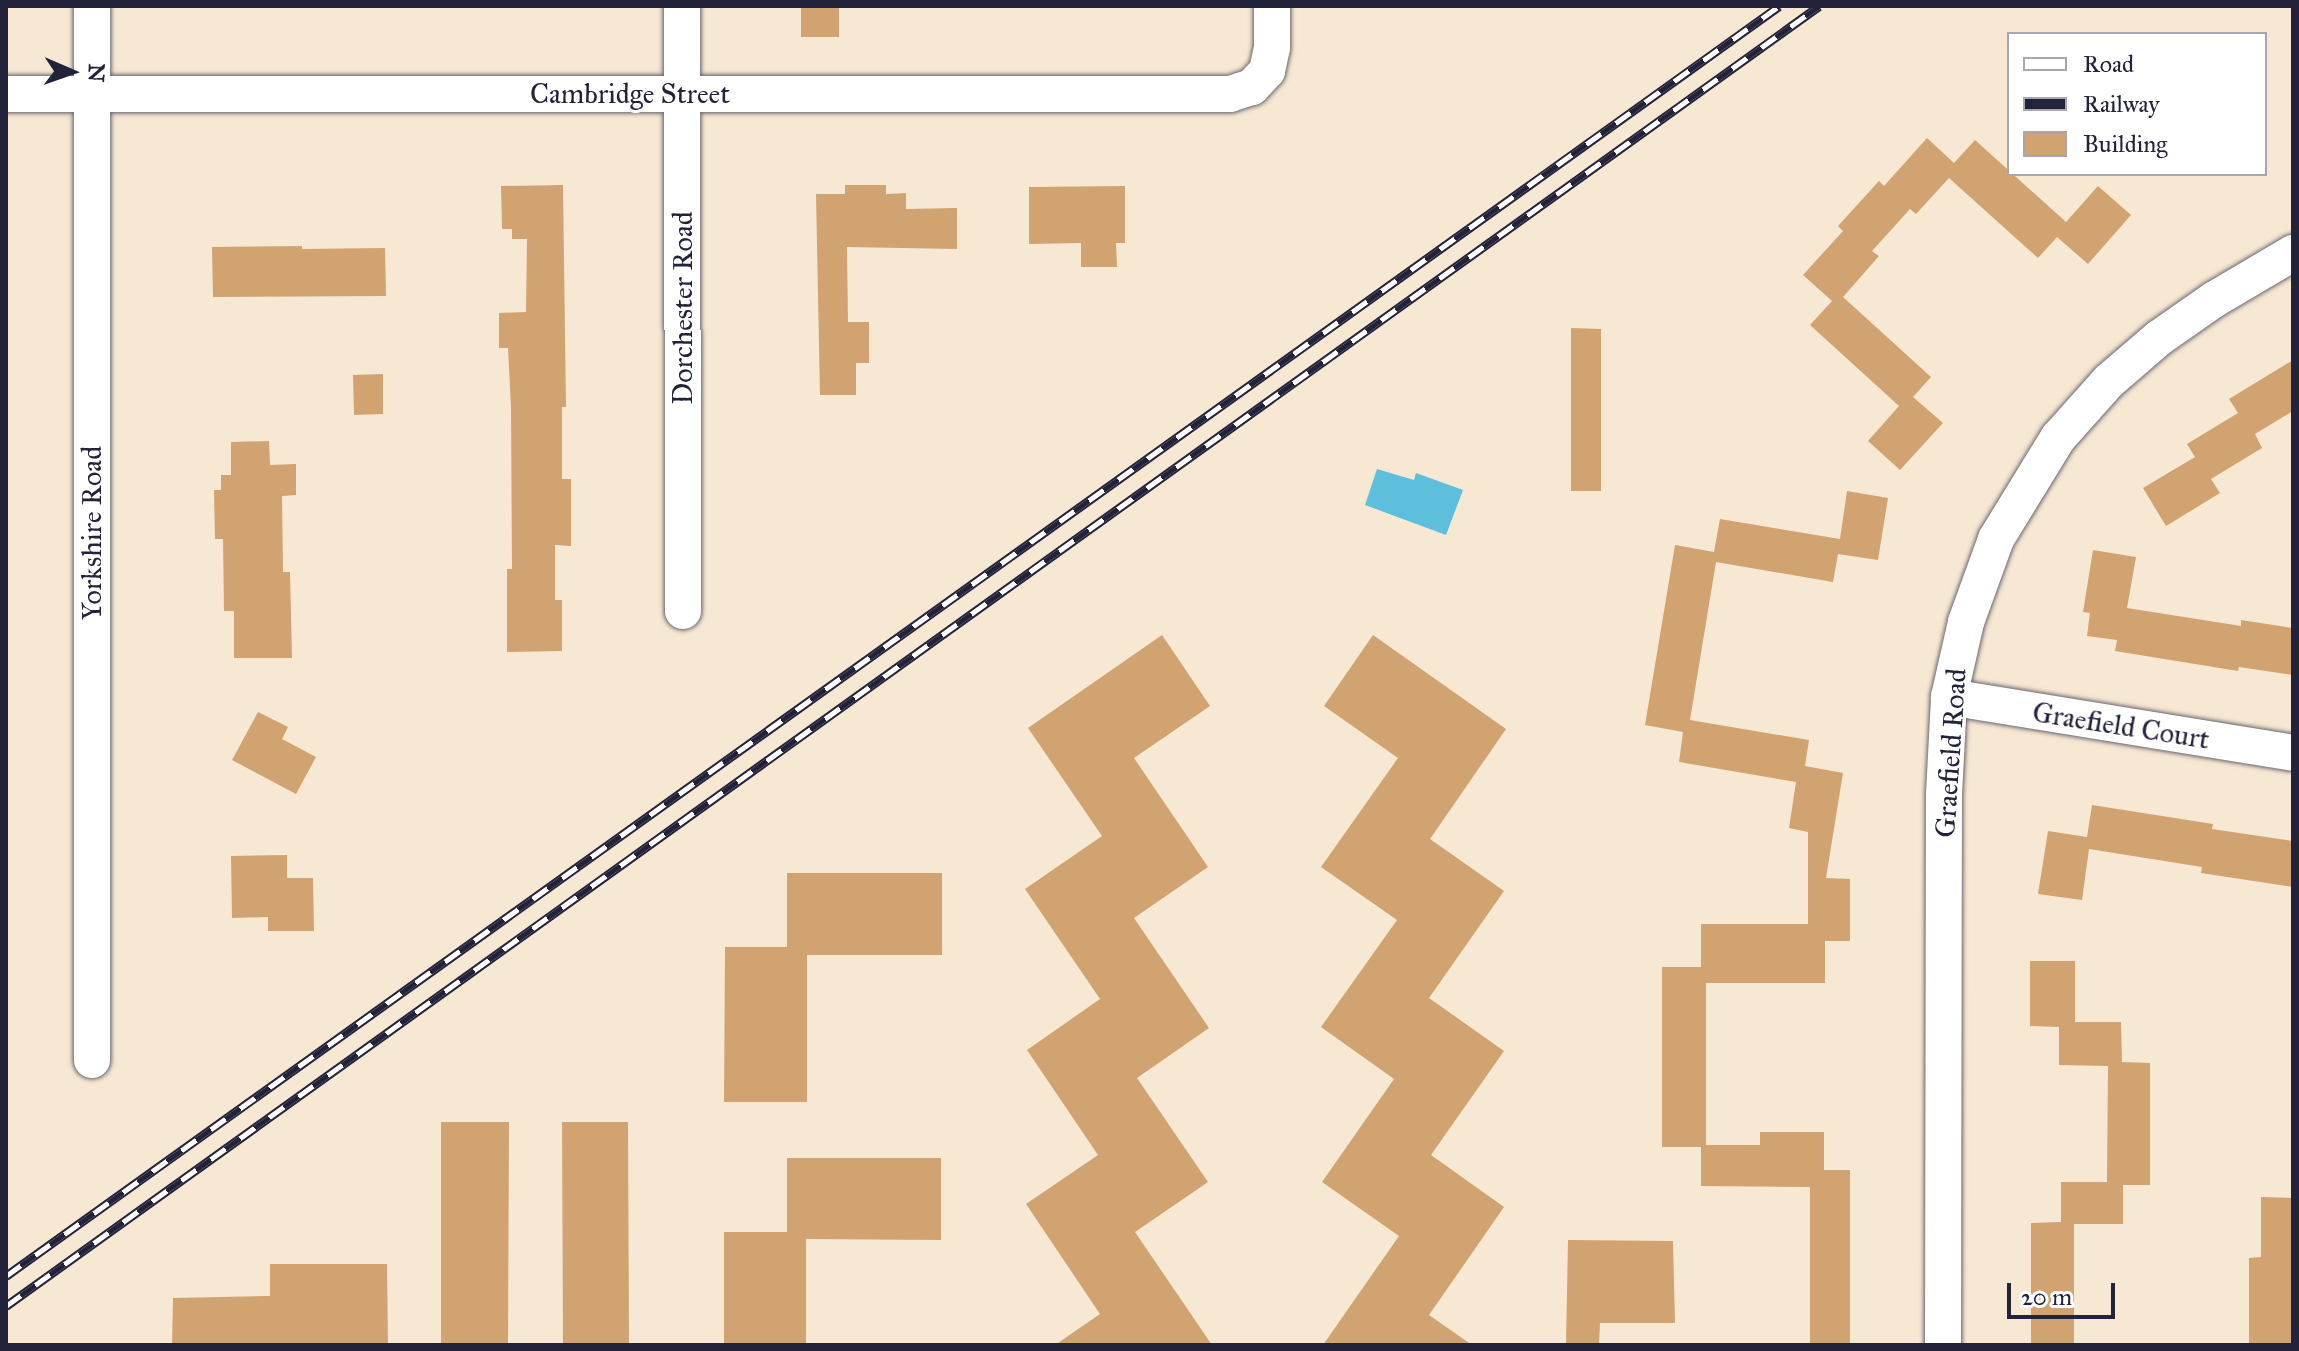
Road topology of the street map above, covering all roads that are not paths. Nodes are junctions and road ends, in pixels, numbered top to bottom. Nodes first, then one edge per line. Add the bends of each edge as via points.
1 (92, 6) edge
2 (682, 6) edge
3 (1272, 6) edge
4 (6, 94) edge
5 (682, 94) junction
6 (92, 95) junction
7 (2293, 253) edge
8 (683, 611) dead end
9 (1949, 697) junction
10 (2293, 753) edge
11 (92, 1060) dead end
12 (1943, 1345) edge

1 - 6 street, Yorkshire Road
2 - 5 street, Dorchester Road
3 - 5 street, Cambridge Street via 1271,61 1261,81 1230,94
4 - 6 street, Cambridge Street
5 - 6 street, Cambridge Street
5 - 8 street, Dorchester Road
6 - 11 street, Yorkshire Road
7 - 9 street, Graefield Road via 2159,338 2109,381 2058,438 1996,539 1966,622
9 - 10 street, Graefield Court
9 - 12 street, Graefield Road via 1943,809

